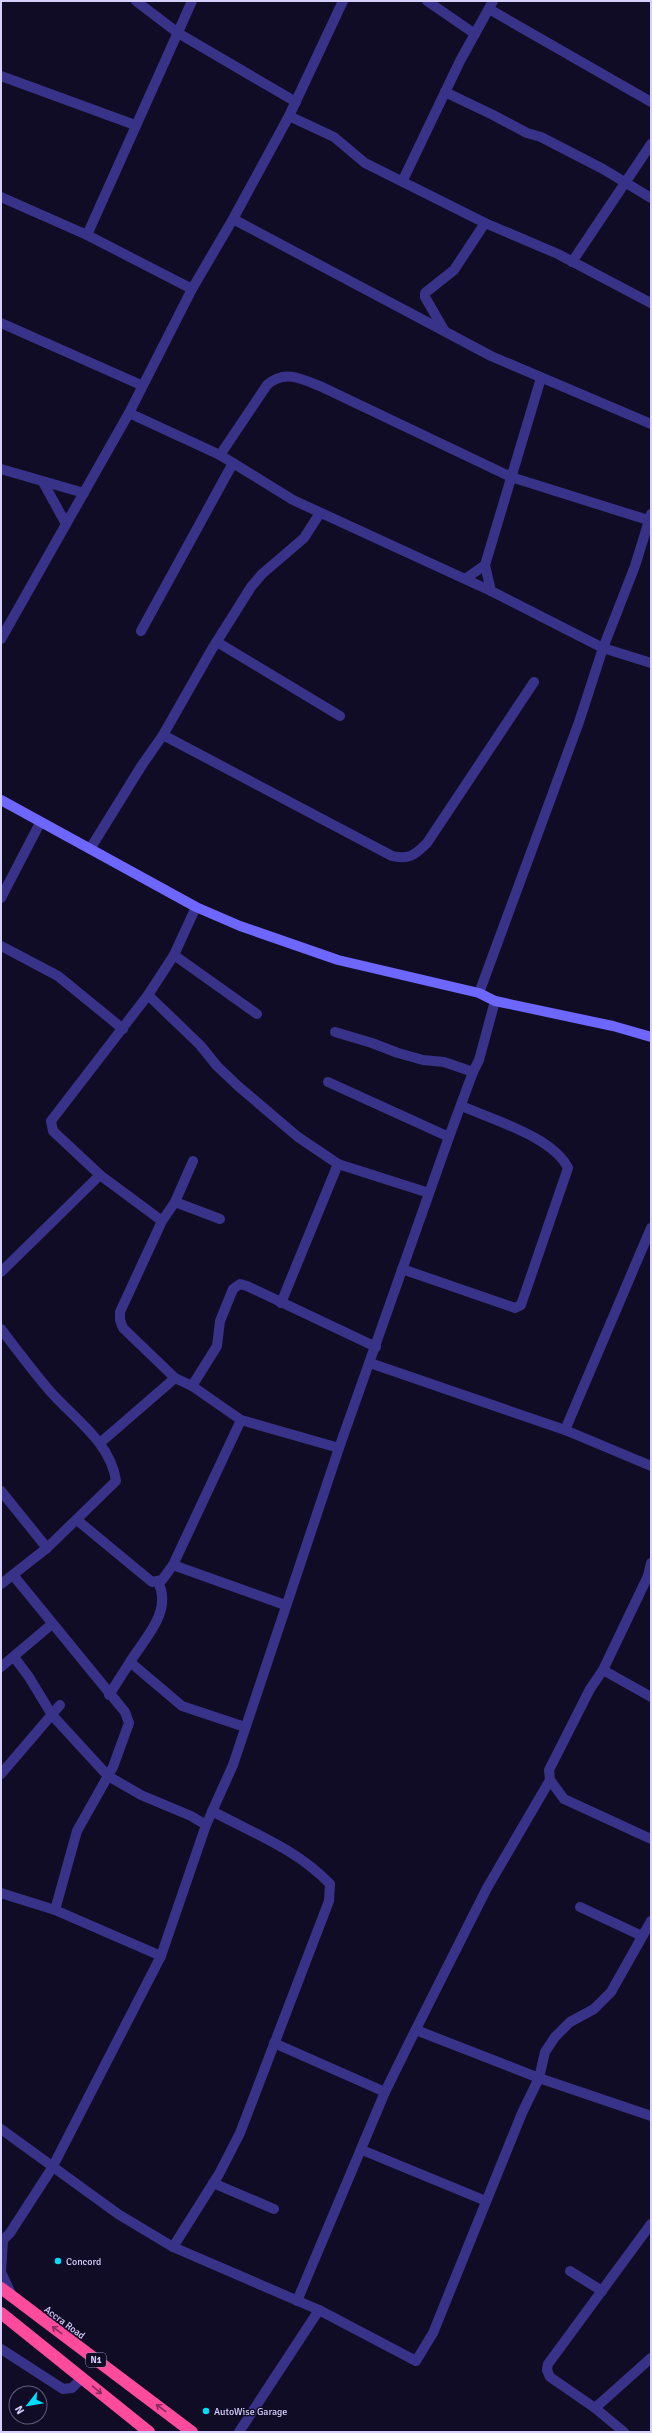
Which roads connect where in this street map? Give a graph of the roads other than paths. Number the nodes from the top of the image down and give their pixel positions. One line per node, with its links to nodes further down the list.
1 (136, 1): 6 (street)
2 (192, 1): 6 (street)
3 (343, 1): 10 (street)
4 (427, 1): 7 (street)
5 (491, 5): 7 (street); 11 (street)
6 (178, 33): 10 (street); 13 (street)
7 (475, 34): 9 (street)
8 (1, 76): 13 (street)
9 (445, 92): 15 (street); 16 (street)
10 (296, 102): 12 (street)
11 (651, 102)
12 (289, 116): 15 (street); 19 (street)
13 (135, 125): 21 (street)
14 (651, 144): 16 (street)
15 (403, 180): 20 (street)
16 (624, 182): 18 (street); 22 (street)
17 (1, 197): 21 (street)
18 (651, 198)
19 (233, 219): 23 (street); 26 (street)
20 (485, 223): 22 (street); 26 (street)
21 (87, 235): 23 (street)
22 (572, 262): 24 (street)
23 (192, 289): 28 (street)
24 (651, 303)
25 (1, 323): 28 (street)
26 (444, 330): 27 (street)
27 (541, 378): 30 (street); 34 (street)
28 (141, 385): 29 (street)
29 (129, 413): 31 (street); 36 (street)
30 (651, 424)
31 (220, 455): 32 (street); 34 (street)
32 (233, 463): 37 (street); 43 (street)
33 (1, 469): 35 (street)
34 (511, 477): 38 (street); 40 (street)
35 (43, 482): 36 (street); 39 (street)
36 (84, 493): 39 (street)
37 (320, 513): 41 (street); 45 (street)
38 (650, 518): 46 (street)
39 (66, 524): 44 (street)
40 (485, 565): 41 (street); 42 (street)
41 (465, 579): 42 (street)
42 (491, 591): 46 (street)
43 (141, 631)
44 (1, 639)
45 (218, 642): 49 (street); 50 (street)
46 (603, 648): 47 (street); 58 (street)
47 (651, 664)
48 (534, 682): 50 (street)
49 (340, 716)
50 (163, 735): 53 (street)
51 (1, 800): 52 (street)
52 (40, 823): 53 (street); 54 (street)
53 (90, 848): 55 (street)
54 (1, 898)
55 (196, 907): 57 (street); 58 (street)
56 (1, 946): 62 (street)
57 (174, 955): 59 (street); 61 (street)
58 (479, 993): 60 (street)
59 (148, 995): 62 (street); 70 (street)
60 (495, 1001): 64 (street); 65 (street)
61 (257, 1014)
62 (123, 1029): 71 (street)
63 (335, 1032): 65 (street)
64 (651, 1037)
65 (473, 1072): 67 (street)
66 (328, 1082): 68 (street)
67 (462, 1106): 68 (street); 77 (street)
68 (449, 1137): 72 (street)
69 (192, 1161): 73 (street)
70 (338, 1164): 72 (street); 79 (street)
71 (100, 1175): 75 (street); 78 (street)
72 (429, 1192): 77 (street)
73 (175, 1202): 74 (street); 75 (street)
74 (220, 1219)
75 (162, 1221): 83 (street)
76 (651, 1228): 86 (street)
77 (402, 1269): 81 (street)
78 (1, 1272)
79 (281, 1303): 81 (street); 84 (street)
80 (1, 1329): 87 (street)
81 (376, 1347): 82 (street)
82 (370, 1363): 86 (street); 88 (street)
83 (175, 1378): 84 (street); 87 (street)
84 (192, 1386): 85 (street)
85 (241, 1420): 88 (street); 94 (street)
86 (565, 1430): 89 (street)
87 (100, 1443): 91 (street)
88 (339, 1448): 99 (street)
89 (651, 1466)
90 (1, 1491): 92 (street)
91 (77, 1520): 92 (street); 97 (street)
92 (47, 1548): 95 (street)
93 (651, 1563): 96 (street)
94 (173, 1565): 97 (street); 99 (street)
95 (13, 1575): 98 (street); 100 (street)
96 (649, 1576): 104 (street)
97 (158, 1582): 102 (street)
98 (1, 1584)
99 (285, 1605): 109 (street)
100 (52, 1624): 101 (street); 105 (street)
101 (14, 1657): 103 (street); 108 (street)
102 (130, 1662): 105 (street); 109 (street)
103 (1, 1667)
104 (603, 1670): 106 (street); 112 (street)
105 (109, 1695): 111 (street)
106 (651, 1697)
107 (60, 1704): 108 (street)
108 (52, 1715): 110 (street); 111 (street)
109 (245, 1727): 113 (street)
110 (1, 1774)
111 (108, 1776): 114 (street); 118 (street)
112 (550, 1780): 115 (street); 122 (street)
113 (212, 1811): 114 (street); 123 (street)
114 (206, 1825): 121 (street)
115 (651, 1839)
116 (1, 1893): 118 (street)
117 (580, 1907): 120 (street)
118 (55, 1910): 121 (street)
119 (651, 1921): 120 (street)
120 (642, 1936): 124 (street)
121 (161, 1956): 129 (street)
122 (416, 2030): 124 (street); 125 (street)
123 (274, 2043): 125 (street); 130 (street)
124 (539, 2078): 126 (street); 131 (street)
125 (385, 2092): 128 (street)
126 (651, 2116)
127 (1, 2129): 129 (street)
128 (362, 2150): 131 (street); 140 (street)
129 (52, 2168): 134 (street); 135 (street)
130 (213, 2183): 132 (street); 135 (street)
131 (486, 2201): 141 (street)
132 (274, 2209)
133 (651, 2224): 138 (street)
134 (2, 2241): 139 (street)
135 (173, 2247): 140 (street)
136 (570, 2270): 138 (street)
137 (1, 2288): 139 (highway, Accra Road / N1)
138 (602, 2291): 146 (street)
139 (12, 2296): 148 (highway, Accra Road / N1, one-way to 139)
140 (297, 2301): 141 (street)
141 (319, 2310): 149 (street)
142 (1, 2313): 145 (highway, N1)
143 (1, 2349): 145 (street)
144 (651, 2358): 146 (street)
145 (82, 2378): 147 (highway, N1, one-way to 147)
146 (596, 2408): 150 (street)
147 (150, 2432)
148 (192, 2432)
149 (238, 2432)
150 (624, 2432)

